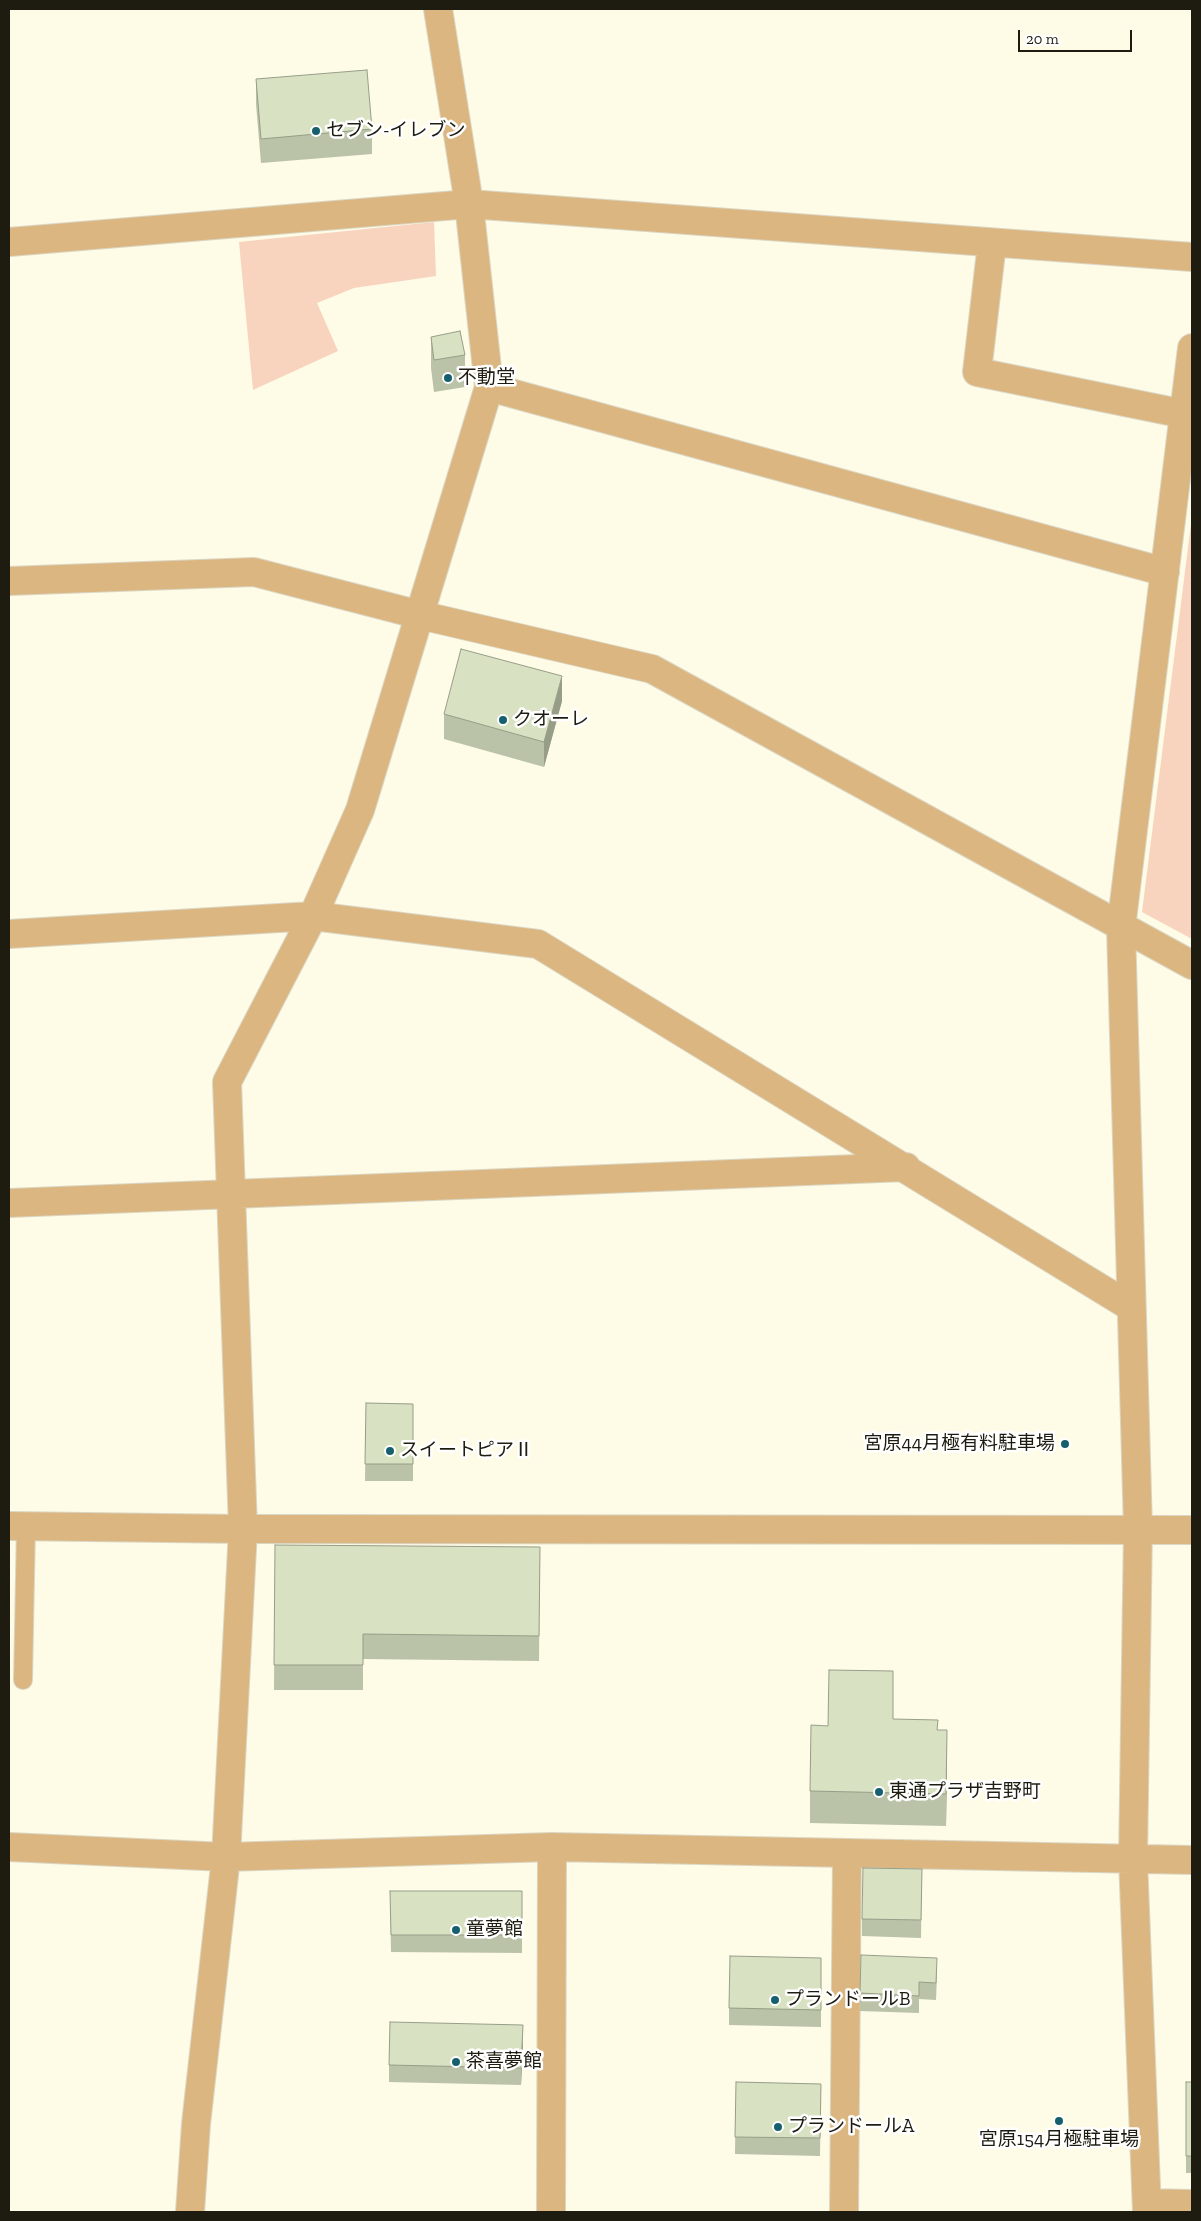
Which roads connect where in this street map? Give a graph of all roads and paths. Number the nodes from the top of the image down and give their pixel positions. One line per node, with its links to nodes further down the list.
1 (438, 9): 2 (street)
2 (469, 204): 3 (street); 4 (street); 7 (street)
3 (9, 242)
4 (992, 243): 5 (street); 8 (street)
5 (1192, 257)
6 (1192, 348): 8 (street)
7 (489, 387): 9 (street); 11 (street)
8 (1184, 414): 9 (street)
9 (1165, 572): 13 (street)
10 (9, 581): 11 (street)
11 (420, 615): 12 (street); 13 (street)
12 (314, 916): 14 (street); 16 (street); 17 (street)
13 (1122, 928): 15 (street); 19 (street)
14 (9, 934)
15 (1192, 965)
16 (906, 1168): 17 (street); 19 (street)
17 (230, 1196): 18 (street); 21 (street)
18 (9, 1204)
19 (1132, 1307): 22 (street)
20 (17, 1526): 21 (street); 24 (lane)
21 (243, 1529): 22 (street); 28 (street)
22 (1138, 1529): 23 (street); 29 (street)
23 (1192, 1530)
24 (23, 1680)
25 (9, 1847): 28 (street)
26 (552, 1847): 27 (street); 28 (street); 34 (street)
27 (847, 1853): 29 (street); 35 (street)
28 (226, 1857): 33 (street)
29 (1133, 1859): 30 (street); 32 (street)
30 (1192, 1860)
31 (1192, 2204): 32 (street)
32 (1147, 2208)
33 (190, 2212)
34 (551, 2212)
35 (844, 2212)

